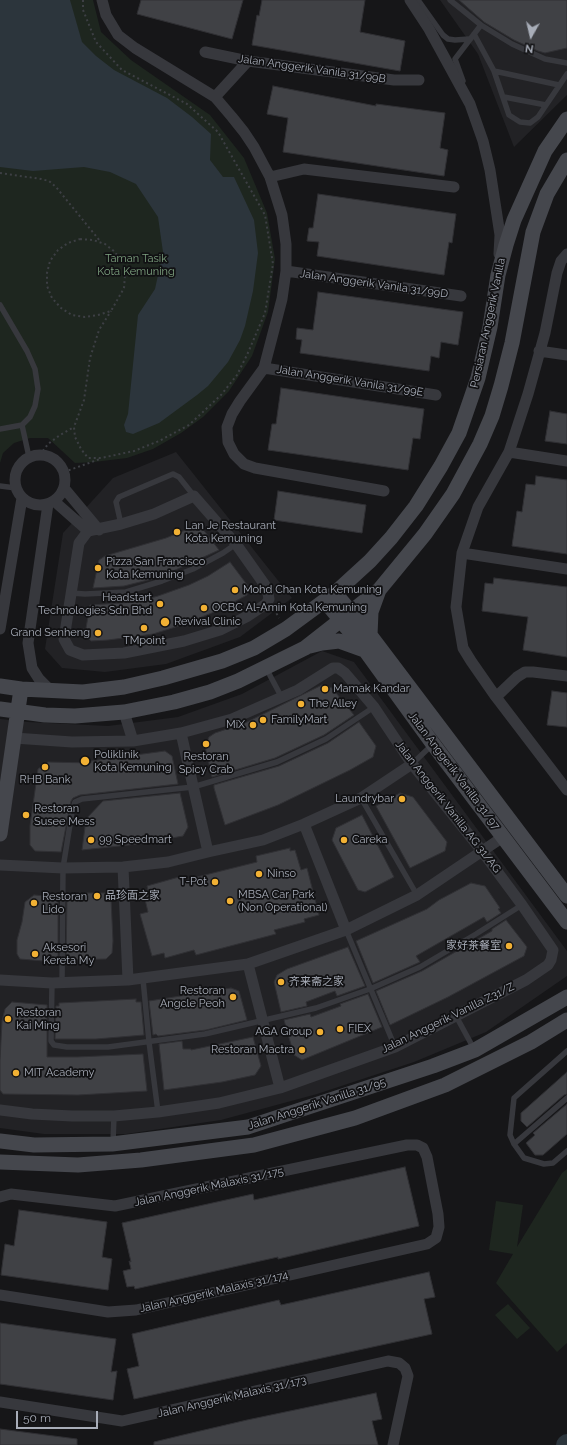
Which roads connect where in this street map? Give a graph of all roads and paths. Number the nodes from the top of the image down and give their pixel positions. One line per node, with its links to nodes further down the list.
1 (83, 0): 41 (path)
2 (102, 0): 16 (street)
3 (410, 0): 18 (street)
4 (418, 0): 8 (lane)
5 (450, 0): 6 (lane)
6 (481, 24): 7 (lane); 11 (lane)
7 (474, 34): 8 (lane); 12 (lane)
8 (469, 39): 18 (lane)
9 (205, 52): 10 (street, Jalan Anggerik Vanila 31/99B)
10 (248, 61): 14 (street, Jalan Anggerik Vanila 31/99B); 16 (street)
11 (567, 62)
12 (494, 71): 15 (lane); 17 (lane)
13 (567, 74): 15 (lane)
14 (419, 80)
15 (559, 85): 19 (lane)
16 (215, 97): 23 (street)
17 (504, 97): 19 (lane); 19 (lane)
18 (470, 104): 28 (street)
19 (546, 105)
20 (567, 119): 28 (street, Persiaran Anggerik Vanilla)
21 (567, 160): 56 (street)
22 (0, 173): 25 (path)
23 (270, 177): 24 (street); 27 (street)
24 (454, 187)
25 (100, 242): 31 (path); 31 (path)
26 (567, 254): 32 (street)
27 (286, 271): 29 (street, Jalan Anggerik Vanila 31/99D); 34 (street)
28 (498, 275): 58 (street, Persiaran Anggerik Vanilla)
29 (461, 296)
30 (0, 305): 36 (lane)
31 (111, 311): 37 (path)
32 (539, 351): 33 (street); 39 (street)
33 (567, 355)
34 (264, 368): 35 (street, Jalan Anggerik Vanila 31/99E); 47 (street)
35 (436, 395)
36 (22, 425): 38 (lane); 40 (lane)
37 (74, 427): 40 (path); 41 (path)
38 (0, 429)
39 (509, 452): 42 (street); 54 (street)
40 (35, 456): 43 (street); 45 (street)
41 (101, 458): 43 (path)
42 (567, 461)
43 (64, 472): 46 (street)
44 (0, 486): 45 (lane)
45 (16, 488): 49 (street)
46 (64, 488): 50 (street); 52 (street)
47 (384, 491)
48 (194, 496): 51 (street); 51 (lane); 53 (street)
49 (22, 498): 50 (street); 61 (street)
50 (51, 502): 52 (street); 70 (street)
51 (121, 524): 52 (street)
52 (94, 530): 57 (street)
53 (236, 544): 57 (lane); 59 (street)
54 (462, 553): 55 (street); 71 (street)
55 (567, 569)
56 (379, 590): 60 (street); 63 (street)
57 (71, 593): 59 (street)
58 (330, 597): 60 (street); 62 (street, Persiaran Anggerik Vanilla)
59 (269, 600): 62 (path)
60 (346, 615): 63 (street, Jalan Anggerik Vanilla 31/97); 64 (street); 65 (street, Jalan Anggerik Vanilla 31/97)
61 (0, 629)
62 (286, 629): 70 (street, Persiaran Anggerik Vanilla)
63 (370, 635): 94 (street, Jalan Anggerik Vanilla 31/97)
64 (306, 648): 65 (street); 66 (street)
65 (365, 650): 80 (street, Jalan Anggerik Vanilla 31/97)
66 (266, 668): 72 (lane); 76 (street)
67 (567, 676): 71 (street)
68 (0, 686): 69 (street, Persiaran Anggerik Vanilla)
69 (21, 689): 70 (street, Persiaran Anggerik Vanilla); 75 (street)
70 (51, 691)
71 (496, 697): 83 (street)
72 (282, 698): 73 (street, Jalan Anggerik Vanilla AG 31/AG); 77 (street)
73 (374, 707): 81 (street, Jalan Anggerik Vanilla AG 31/AG); 82 (lane)
74 (0, 709): 75 (street)
75 (17, 711): 76 (street); 78 (street)
76 (124, 712): 79 (street)
77 (181, 733): 79 (street); 82 (street)
78 (14, 738): 79 (street); 86 (street)
79 (133, 741)
80 (434, 744): 81 (lane); 87 (street, Jalan Anggerik Vanilla 31/97)
81 (412, 764): 84 (street); 88 (street, Jalan Anggerik Vanilla AG 31/AG)
82 (193, 787): 89 (street); 92 (lane)
83 (567, 790)
84 (361, 798): 85 (street); 93 (lane)
85 (304, 824): 89 (street); 97 (street)
86 (0, 834)
87 (503, 837): 88 (street); 96 (street, Jalan Anggerik Vanilla 31/97)
88 (482, 851): 93 (street); 95 (street, Jalan Anggerik Vanilla AG 31/AG)
89 (208, 852): 91 (street)
90 (0, 865): 92 (street)
91 (123, 867): 92 (street); 102 (street)
92 (63, 868): 103 (lane)
93 (417, 895): 97 (street)
94 (567, 896)
95 (522, 904): 98 (street, Jalan Anggerik Vanilla AG 31/AG); 104 (lane)
96 (567, 922)
97 (346, 930): 99 (street); 104 (lane)
98 (553, 950): 106 (street, Jalan Anggerik Vanilla Z31/Z)
99 (248, 964): 100 (street); 108 (street)
100 (144, 979): 102 (street); 109 (lane)
101 (0, 980): 103 (street)
102 (128, 980): 103 (street)
103 (57, 983): 109 (lane)
104 (370, 990): 108 (lane); 110 (lane)
105 (567, 997): 111 (street, Jalan Anggerik Vanilla 31/95)
106 (456, 1016): 110 (street, Jalan Anggerik Vanilla Z31/Z); 111 (lane)
107 (567, 1020): 122 (street, Jalan Anggerik Vanilla 31/95)
108 (262, 1022): 109 (lane); 113 (street)
109 (149, 1042): 116 (lane)
110 (395, 1047): 113 (street, Jalan Anggerik Vanilla Z31/Z)
111 (475, 1050): 119 (street, Jalan Anggerik Vanilla 31/95)
112 (567, 1051): 120 (lane)
113 (280, 1088): 116 (street, Jalan Anggerik Vanilla Z31/Z)
114 (567, 1098): 120 (lane)
115 (0, 1110): 117 (street, Jalan Anggerik Vanilla Z31/Z)
116 (158, 1112): 117 (street, Jalan Anggerik Vanilla Z31/Z)
117 (114, 1116): 119 (lane)
118 (0, 1141): 119 (street, Jalan Anggerik Vanilla 31/95)
119 (112, 1144)
120 (514, 1144): 121 (lane)
121 (567, 1151)
122 (0, 1162)
123 (0, 1197): 124 (street, Jalan Anggerik Malaxis 31/175)
124 (427, 1244): 125 (street, Jalan Anggerik Malaxis 31/174)
125 (0, 1295)
126 (0, 1402): 127 (street, Jalan Anggerik Malaxis 31/173)
127 (393, 1445)

